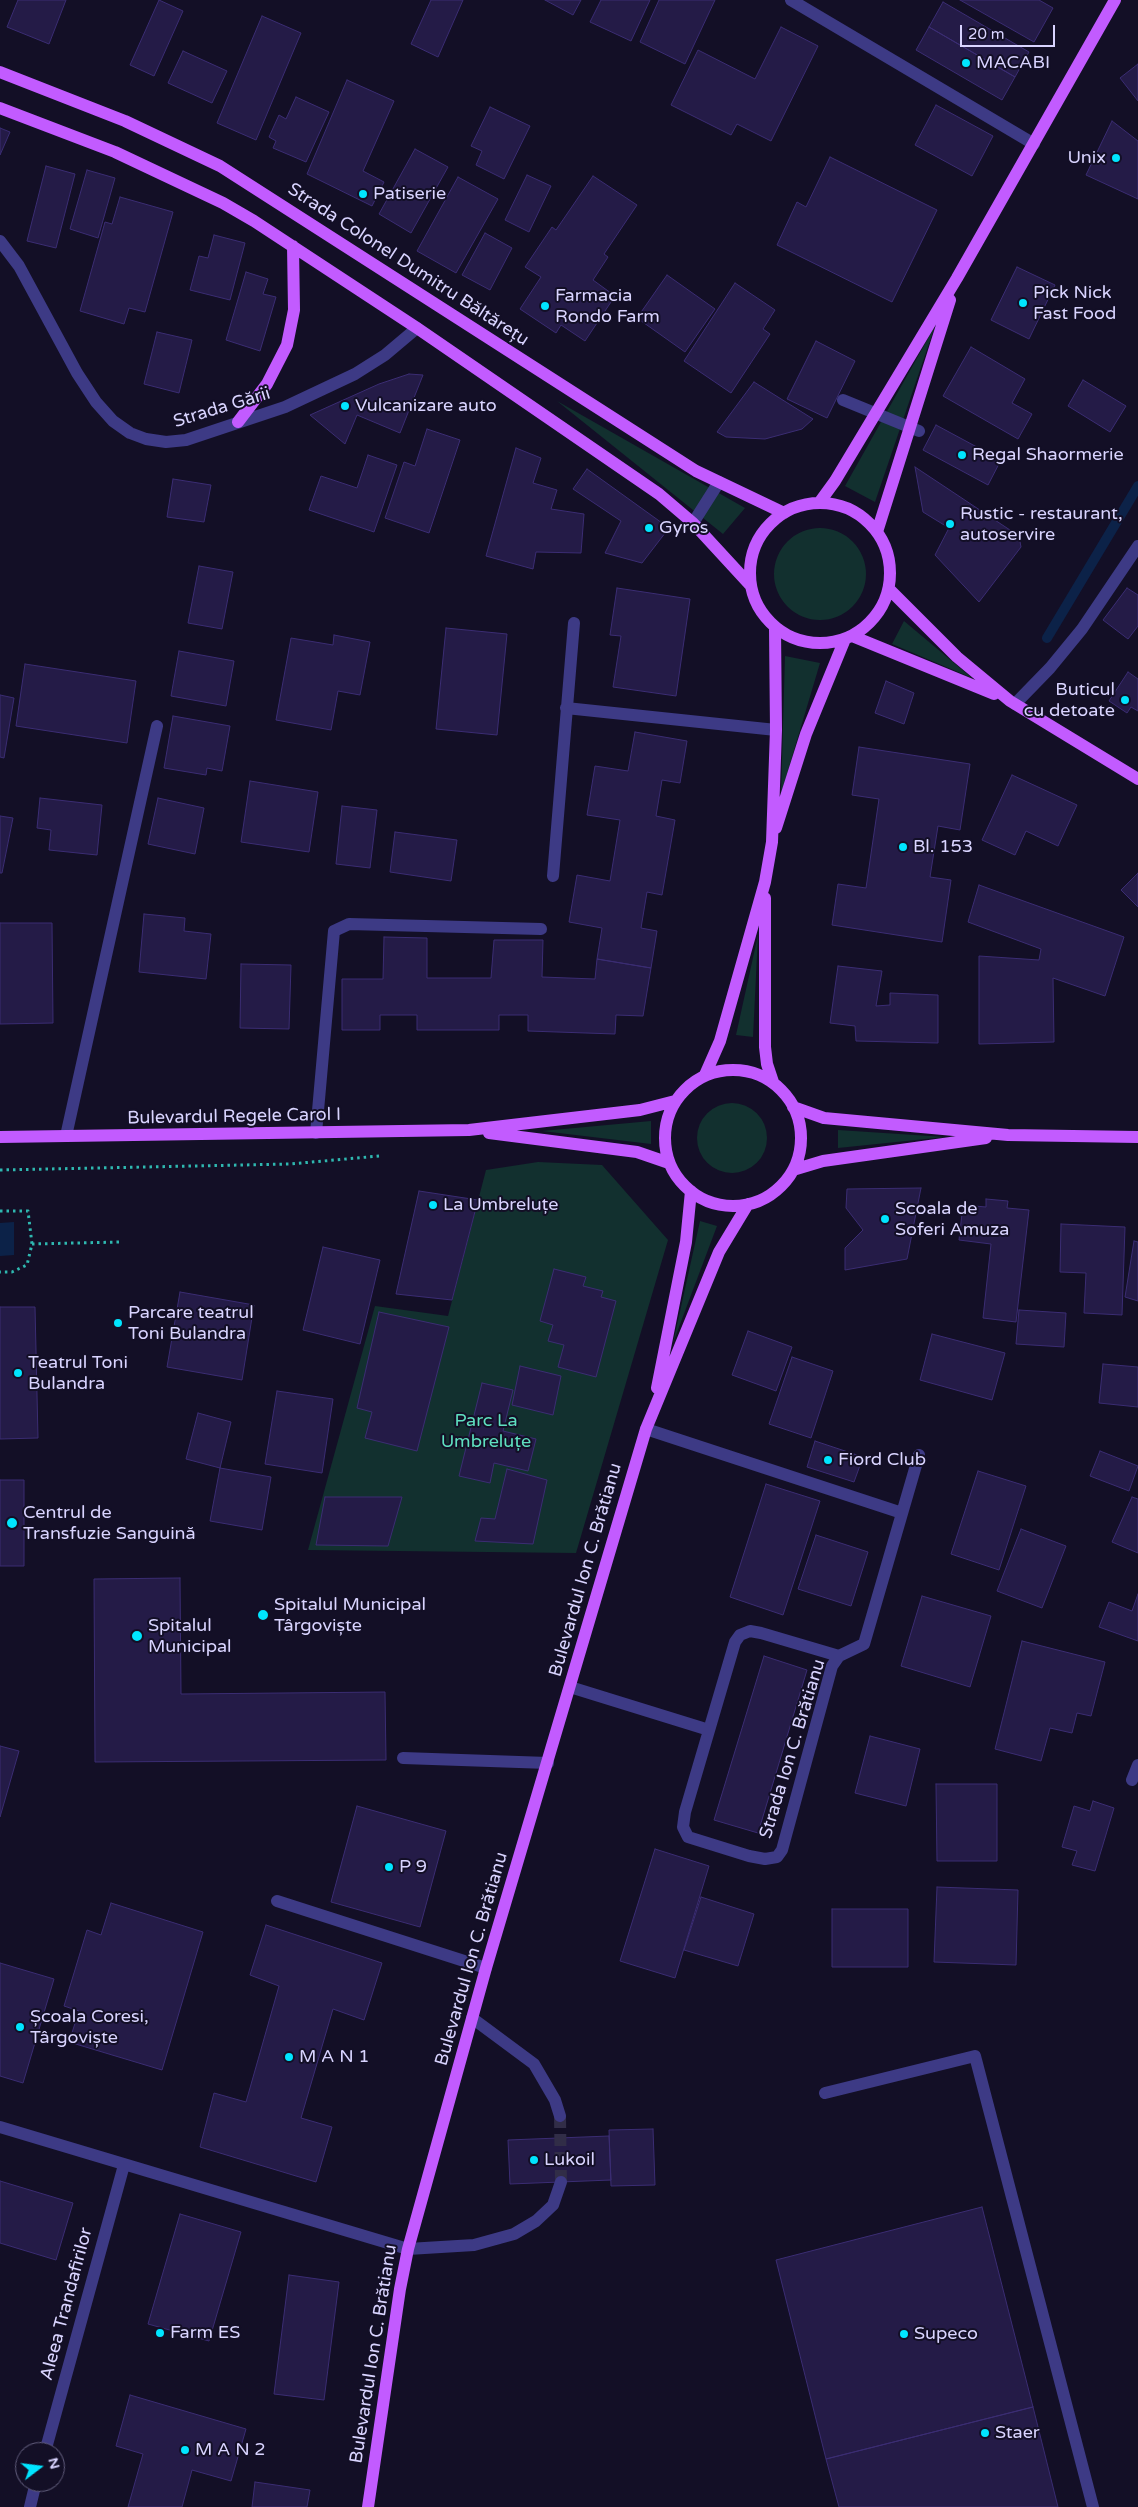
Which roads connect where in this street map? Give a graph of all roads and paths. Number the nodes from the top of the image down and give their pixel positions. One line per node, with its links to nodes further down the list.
1 (791, 0): 5 (street)
2 (1116, 0): 5 (main road)
3 (0, 72): 14 (main road, Strada Colonel Dumitru Băltărețu)
4 (0, 108): 7 (main road)
5 (1034, 144): 8 (main road)
6 (0, 241): 12 (street, Strada Gării)
7 (293, 246): 9 (main road); 12 (main road)
8 (957, 278): 11 (main road); 13 (main road)
9 (417, 328): 12 (street, Strada Gării); 17 (main road)
10 (842, 400): 11 (street)
11 (876, 414): 13 (street); 15 (main road)
12 (238, 422)
13 (914, 429): 18 (main road)
14 (718, 482): 16 (main road, Strada Colonel Dumitru Băltărețu); 17 (street)
15 (820, 503): 16 (main road); 18 (main road)
16 (784, 513): 20 (main road)
17 (693, 523): 20 (main road)
18 (877, 532): 21 (main road)
19 (1138, 546): 25 (street)
20 (751, 586): 23 (main road)
21 (889, 589): 24 (main road); 25 (main road)
22 (574, 623): 26 (street)
23 (775, 628): 24 (main road); 28 (main road)
24 (849, 638): 25 (main road); 30 (main road)
25 (1013, 702): 29 (main road)
26 (566, 708): 28 (street); 31 (street)
27 (157, 726): 41 (street)
28 (776, 730): 30 (main road)
29 (1138, 779)
30 (772, 842): 32 (main road)
31 (553, 876)
32 (765, 882): 34 (main road); 35 (main road)
33 (541, 929): 39 (street)
34 (704, 1075): 35 (main road); 36 (main road)
35 (773, 1082): 37 (main road)
36 (675, 1101): 38 (main road, Bulevardul Regele Carol I); 45 (main road)
37 (793, 1107): 40 (main road); 47 (main road)
38 (469, 1130): 39 (main road, Bulevardul Regele Carol I); 45 (main road, Bulevardul Regele Carol I)
39 (316, 1133): 41 (main road, Bulevardul Regele Carol I)
40 (1008, 1135): 43 (main road); 47 (main road)
41 (66, 1136): 42 (main road, Bulevardul Regele Carol I)
42 (0, 1137)
43 (1138, 1137)
44 (386, 1156): 46 (path)
45 (670, 1163): 48 (main road)
46 (0, 1170)
47 (792, 1170): 49 (main road)
48 (691, 1191): 49 (main road); 54 (main road, Bulevardul Ion C. Brătianu)
49 (748, 1204): 54 (main road, Bulevardul Ion C. Brătianu)
50 (0, 1212): 52 (path)
51 (120, 1242): 52 (path)
52 (32, 1244): 53 (path)
53 (0, 1272)
54 (651, 1415): 55 (main road, Bulevardul Ion C. Brătianu)
55 (646, 1429): 57 (street); 59 (main road, Bulevardul Ion C. Brătianu)
56 (919, 1455): 57 (street, Strada Ion C. Brătianu)
57 (902, 1513): 58 (street, Strada Ion C. Brătianu)
58 (840, 1656): 60 (street, Strada Ion C. Brătianu); 60 (street, Strada Ion C. Brătianu)
59 (570, 1687): 60 (street); 62 (main road, Bulevardul Ion C. Brătianu)
60 (709, 1730)
61 (402, 1758): 62 (street)
62 (548, 1763): 66 (main road, Bulevardul Ion C. Brătianu)
63 (1138, 1765): 64 (street)
64 (1132, 1780)
65 (277, 1901): 66 (street)
66 (486, 1968): 67 (main road, Bulevardul Ion C. Brătianu)
67 (472, 2018): 69 (street); 73 (main road, Bulevardul Ion C. Brătianu)
68 (825, 2093): 78 (street)
69 (560, 2116)
70 (0, 2127): 71 (street)
71 (124, 2165): 73 (street); 74 (street, Aleea Trandafirilor)
72 (561, 2182): 73 (street)
73 (408, 2249): 77 (main road, Bulevardul Ion C. Brătianu)
74 (48, 2442)
75 (34, 2492): 76 (street)
76 (30, 2507)
77 (368, 2507)
78 (1093, 2507)

